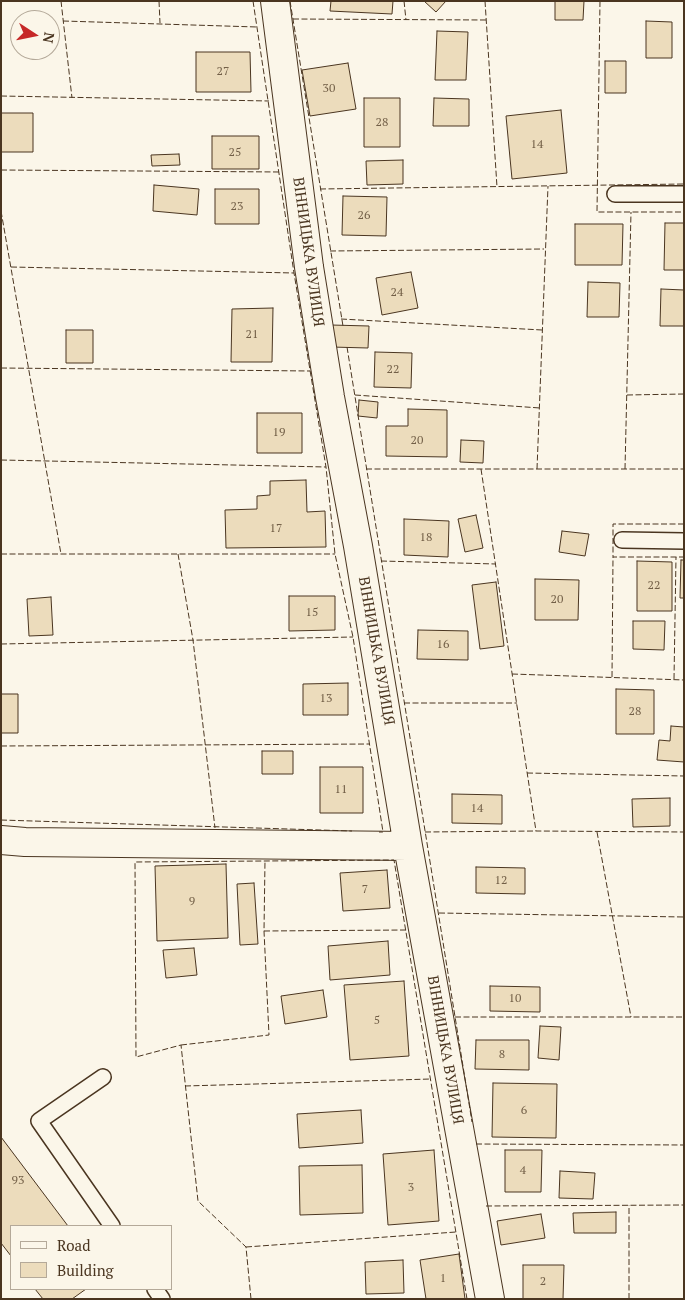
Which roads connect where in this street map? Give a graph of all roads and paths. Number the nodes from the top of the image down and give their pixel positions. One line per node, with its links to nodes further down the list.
1 (275, 1): 7 (street, ВІННИЦЬКА ВУЛИЦЯ)
2 (614, 194): 3 (lane)
3 (684, 194)
4 (622, 540): 5 (lane)
5 (684, 540)
6 (1, 840): 7 (street)
7 (408, 846): 10 (street, ВІННИЦЬКА ВУЛИЦЯ)
8 (103, 1077): 9 (lane)
9 (111, 1225)
10 (490, 1299)

